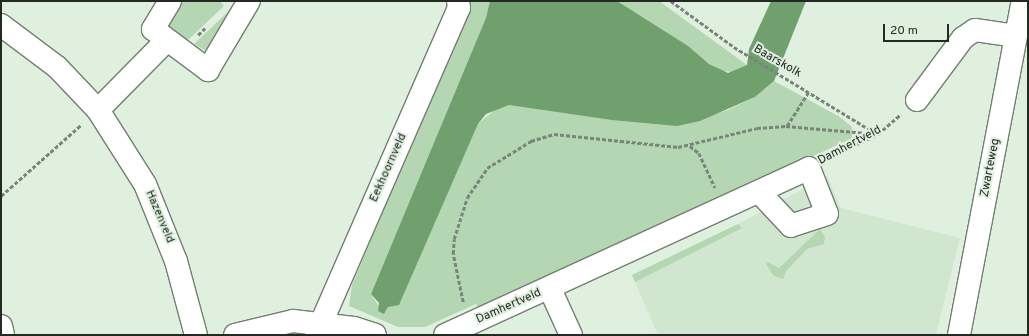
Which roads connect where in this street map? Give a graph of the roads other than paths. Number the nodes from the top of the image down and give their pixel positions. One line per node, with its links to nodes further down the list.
1 (170, 1): 7 (street)
2 (248, 1): 7 (street)
3 (458, 1): 13 (street, Eekhoornveld)
4 (1023, 1): 6 (street, Zwarteweg)
5 (1, 25): 9 (street, Hazenveld)
6 (1016, 36): 8 (street); 20 (street, Zwarteweg)
7 (167, 40): 9 (street)
8 (917, 100)
9 (98, 110): 15 (street, Hazenveld)
10 (760, 193): 10 (street, Damhertveld); 11 (street, Damhertveld)
11 (550, 289): 18 (street, Damhertveld); 19 (street, Damhertveld)
12 (1, 326): 14 (street)
13 (319, 329): 16 (street); 17 (street)
14 (3, 335)
15 (196, 335)
16 (236, 335)
17 (374, 335)
18 (447, 335)
19 (572, 335)
20 (959, 335)

